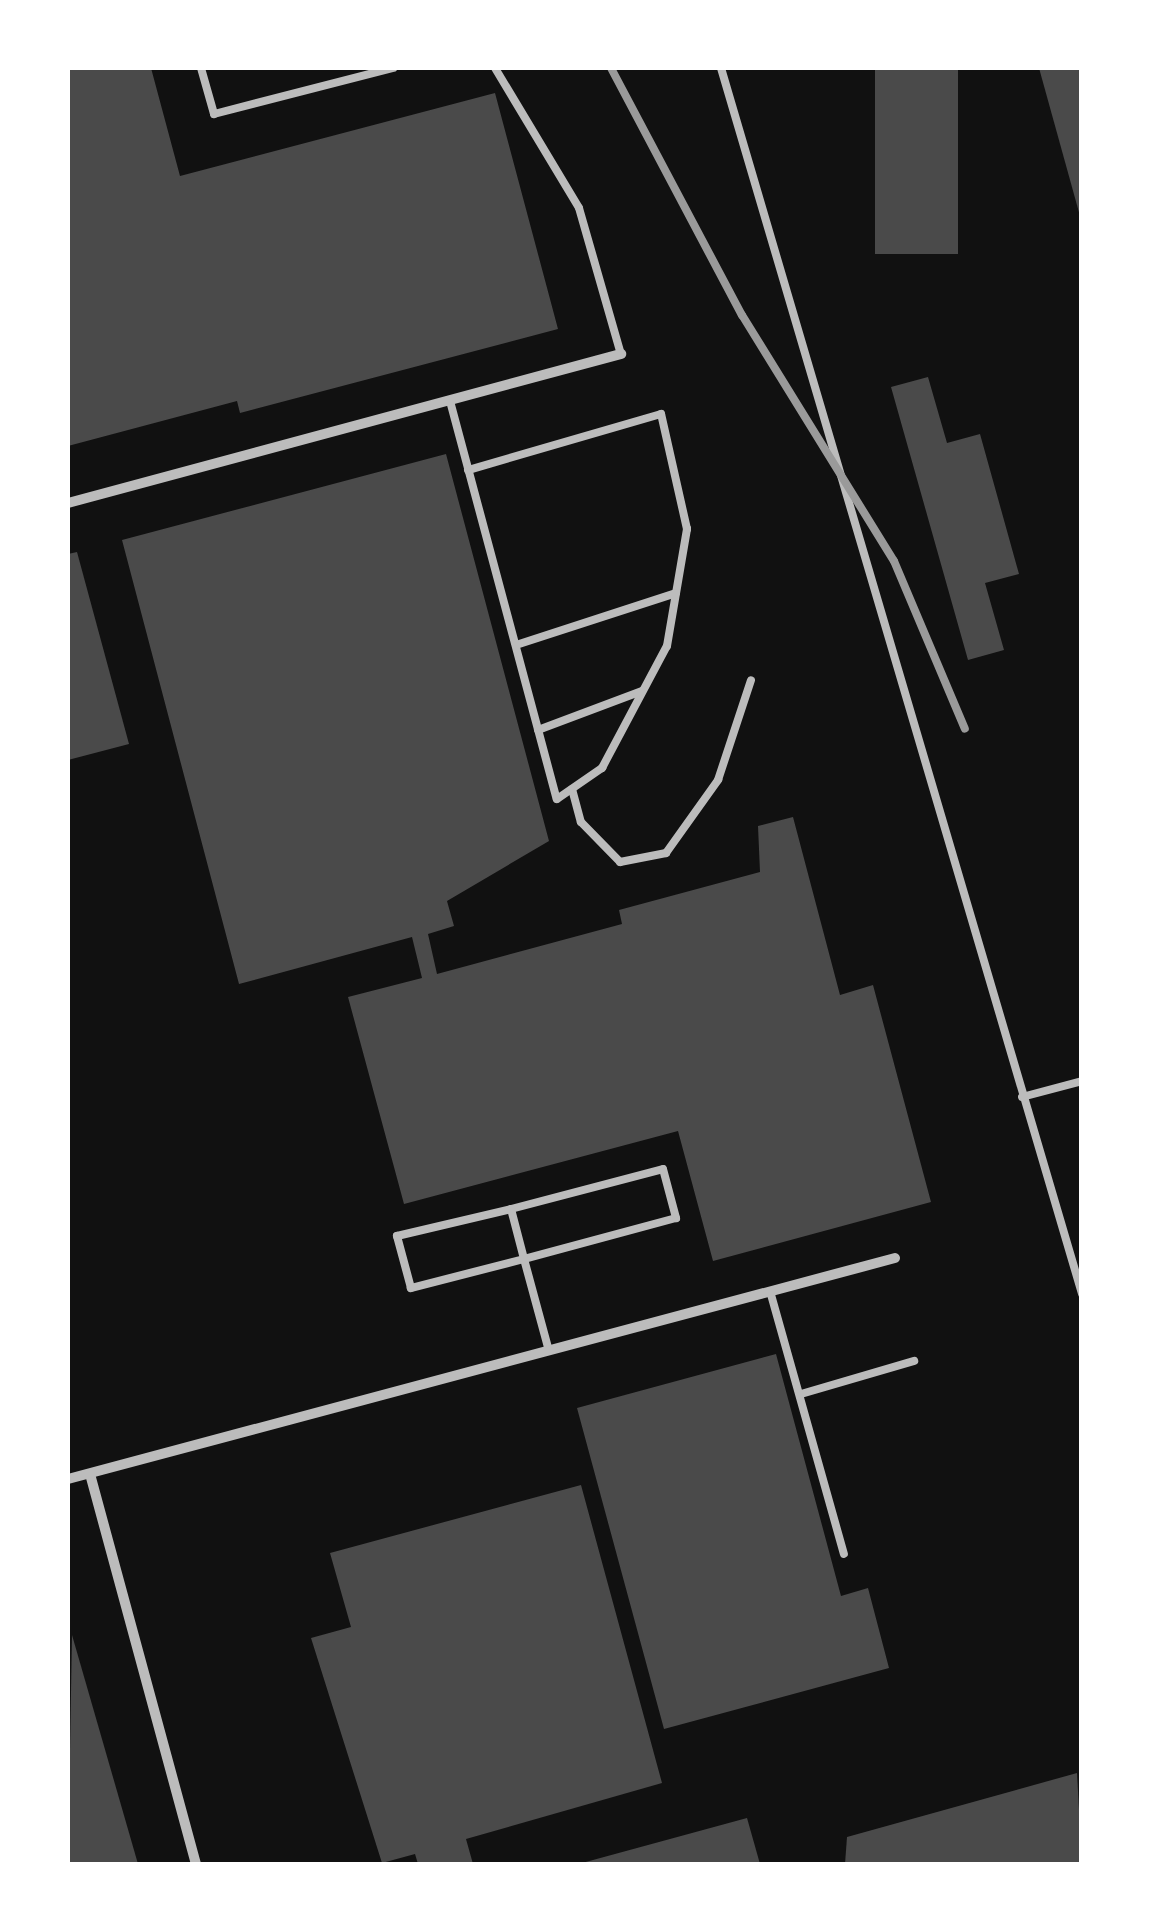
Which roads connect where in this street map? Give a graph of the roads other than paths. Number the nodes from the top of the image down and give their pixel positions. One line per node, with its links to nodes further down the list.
1 (201, 68): 2 (lane)
2 (393, 68)
3 (495, 68): 5 (lane)
4 (720, 68): 16 (lane)
5 (620, 354): 6 (street)
6 (450, 401): 7 (lane); 8 (street)
7 (468, 470): 9 (lane); 10 (lane)
8 (68, 502)
9 (676, 592): 10 (lane); 12 (lane)
10 (516, 645): 13 (lane)
11 (751, 680): 14 (lane)
12 (643, 691): 13 (lane); 14 (lane)
13 (538, 730): 14 (lane)
14 (572, 789)
15 (1082, 1080): 16 (lane)
16 (1022, 1097): 21 (lane)
17 (511, 1209): 18 (lane); 18 (lane); 18 (lane)
18 (524, 1258): 22 (lane)
19 (895, 1258): 20 (street)
20 (770, 1291): 22 (street); 24 (lane)
21 (1082, 1294)
22 (549, 1350): 25 (street)
23 (914, 1361): 24 (lane)
24 (801, 1394): 27 (lane)
25 (90, 1474): 26 (street); 28 (street)
26 (68, 1480)
27 (844, 1554)
28 (196, 1864)

